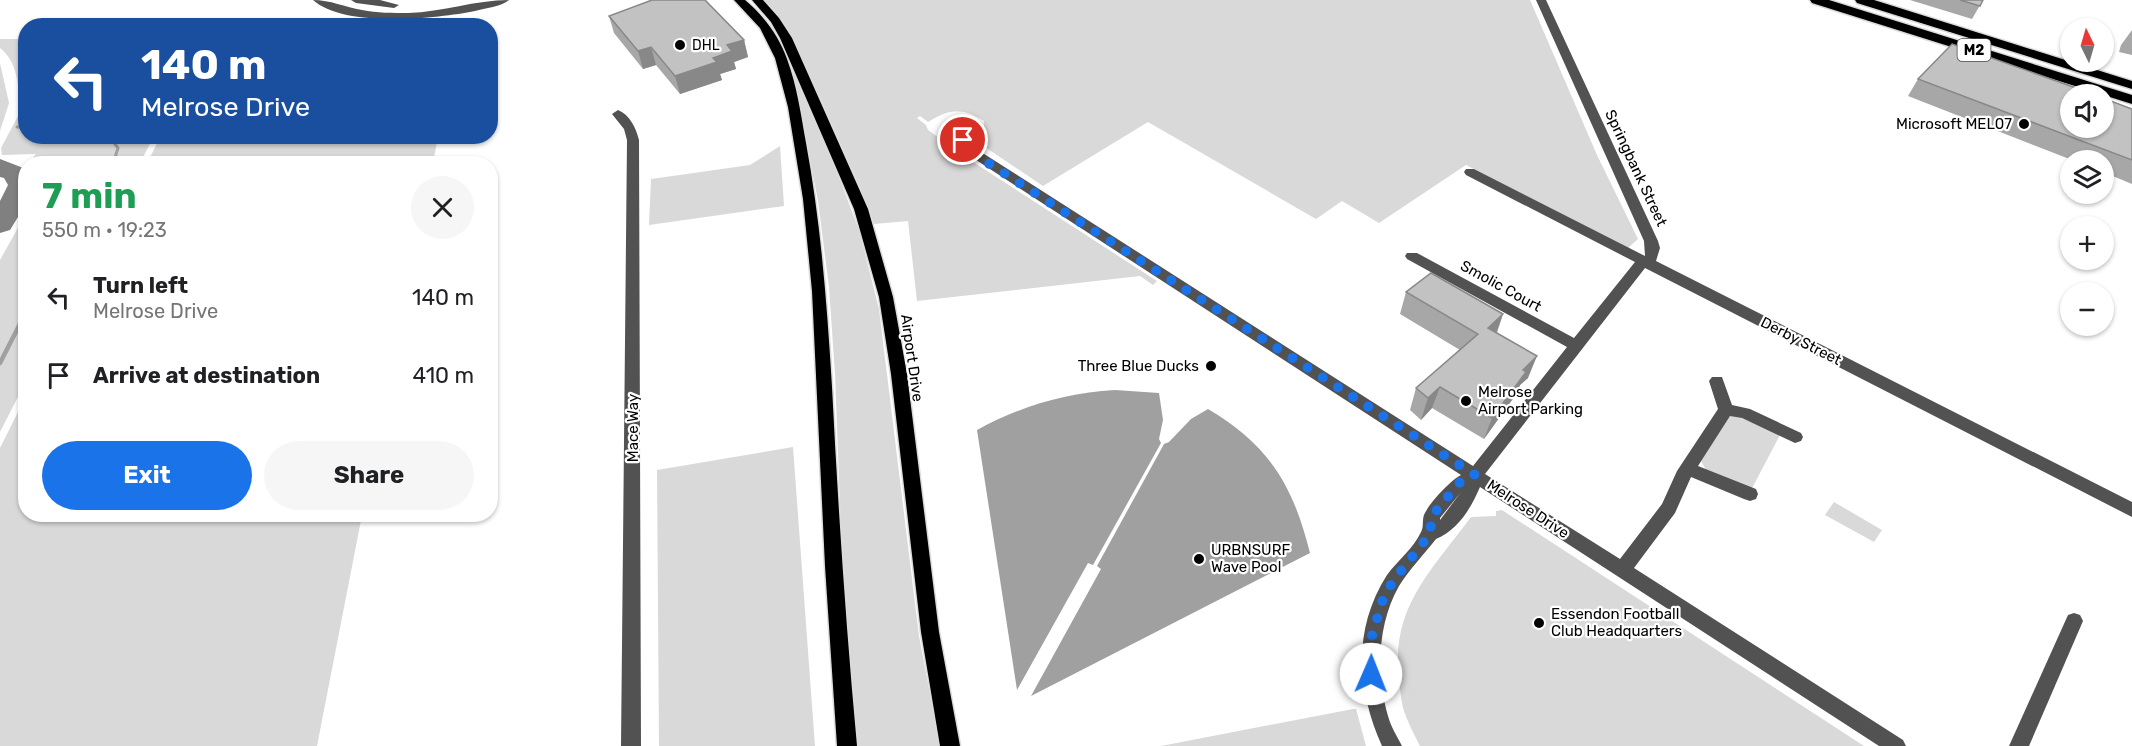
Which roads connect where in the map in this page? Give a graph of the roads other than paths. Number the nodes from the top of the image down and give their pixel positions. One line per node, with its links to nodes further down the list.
1 (318, 0): 4 (street)
2 (356, 0): 3 (street)
3 (474, 0)
4 (504, 0)
5 (739, 0): 28 (main road)
6 (757, 0): 29 (main road, Airport Drive)
7 (1541, 0): 16 (street, Springbank Street)
8 (1816, 0): 11 (highway, M2)
9 (1860, 0): 10 (highway, M2)
10 (2132, 85)
11 (2132, 100)
12 (618, 114): 27 (street, Mace Way)
13 (958, 128): 22 (street, Melrose Drive)
14 (1470, 172): 16 (street, Derby Street)
15 (1412, 256): 17 (street, Smolic Court)
16 (1645, 262): 17 (street); 24 (street, Derby Street)
17 (1575, 345): 22 (street)
18 (1717, 381): 19 (street)
19 (1726, 409): 20 (street); 21 (street)
20 (1795, 437)
21 (1689, 469): 23 (street); 25 (street)
22 (1475, 475): 25 (street, Melrose Drive); 30 (street)
23 (1750, 494)
24 (2132, 510)
25 (1622, 570): 31 (street, Melrose Drive)
26 (2074, 621): 32 (street)
27 (631, 746)
28 (847, 746)
29 (950, 746)
30 (1392, 746)
31 (1896, 746)
32 (2019, 746)

